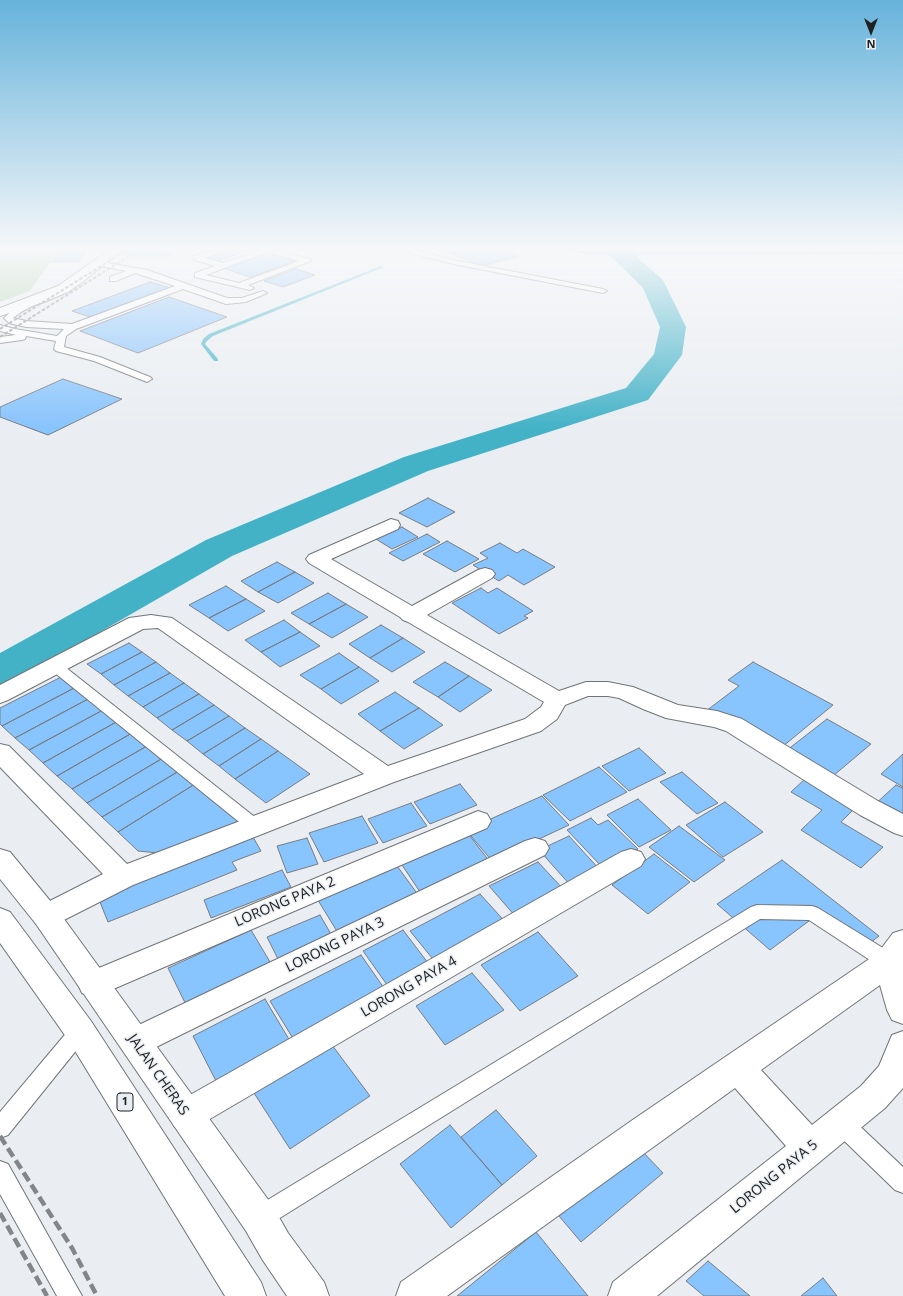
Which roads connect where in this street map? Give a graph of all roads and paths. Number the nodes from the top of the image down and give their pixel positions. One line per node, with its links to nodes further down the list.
1 (11, 308): 4 (street)
2 (21, 308): 5 (lane)
3 (122, 308): 5 (lane)
4 (0, 312)
5 (73, 327): 8 (lane)
6 (0, 328): 7 (lane)
7 (36, 335): 8 (lane); 9 (lane)
8 (61, 339): 10 (lane)
9 (0, 340)
10 (147, 379)
11 (391, 525): 13 (street)
12 (486, 574): 13 (street)
13 (410, 616): 16 (street)
14 (55, 666): 15 (street); 18 (street); 20 (lane)
15 (0, 695)
16 (557, 700): 18 (street); 21 (street)
17 (0, 752): 25 (street)
18 (385, 776): 20 (street)
19 (478, 821): 29 (street, LORONG PAYA 2)
20 (255, 826): 25 (street)
21 (903, 826)
22 (535, 848): 32 (street, LORONG PAYA 3)
23 (0, 859): 26 (street, JALAN CHERAS)
24 (632, 859): 35 (street, LORONG PAYA 4)
25 (123, 877): 26 (street)
26 (46, 916): 29 (street, JALAN CHERAS)
27 (0, 920): 31 (street, 1)
28 (896, 952): 30 (street); 34 (street); 41 (lane)
29 (93, 984): 32 (street, JALAN CHERAS)
30 (903, 1010)
31 (80, 1031): 37 (lane); 42 (street, 1)
32 (135, 1042): 35 (street, JALAN CHERAS)
33 (903, 1045): 36 (street, LORONG PAYA 5)
34 (737, 1067): 38 (street); 45 (street)
35 (186, 1115): 41 (street, JALAN CHERAS)
36 (840, 1123): 38 (street, LORONG PAYA 5); 40 (lane)
37 (0, 1128)
38 (810, 1148): 46 (street, LORONG PAYA 5)
39 (0, 1172): 43 (lane)
40 (903, 1182)
41 (259, 1218): 44 (street, JALAN CHERAS)
42 (245, 1294)
43 (70, 1296)
44 (310, 1296)
45 (415, 1296)
46 (627, 1296)

